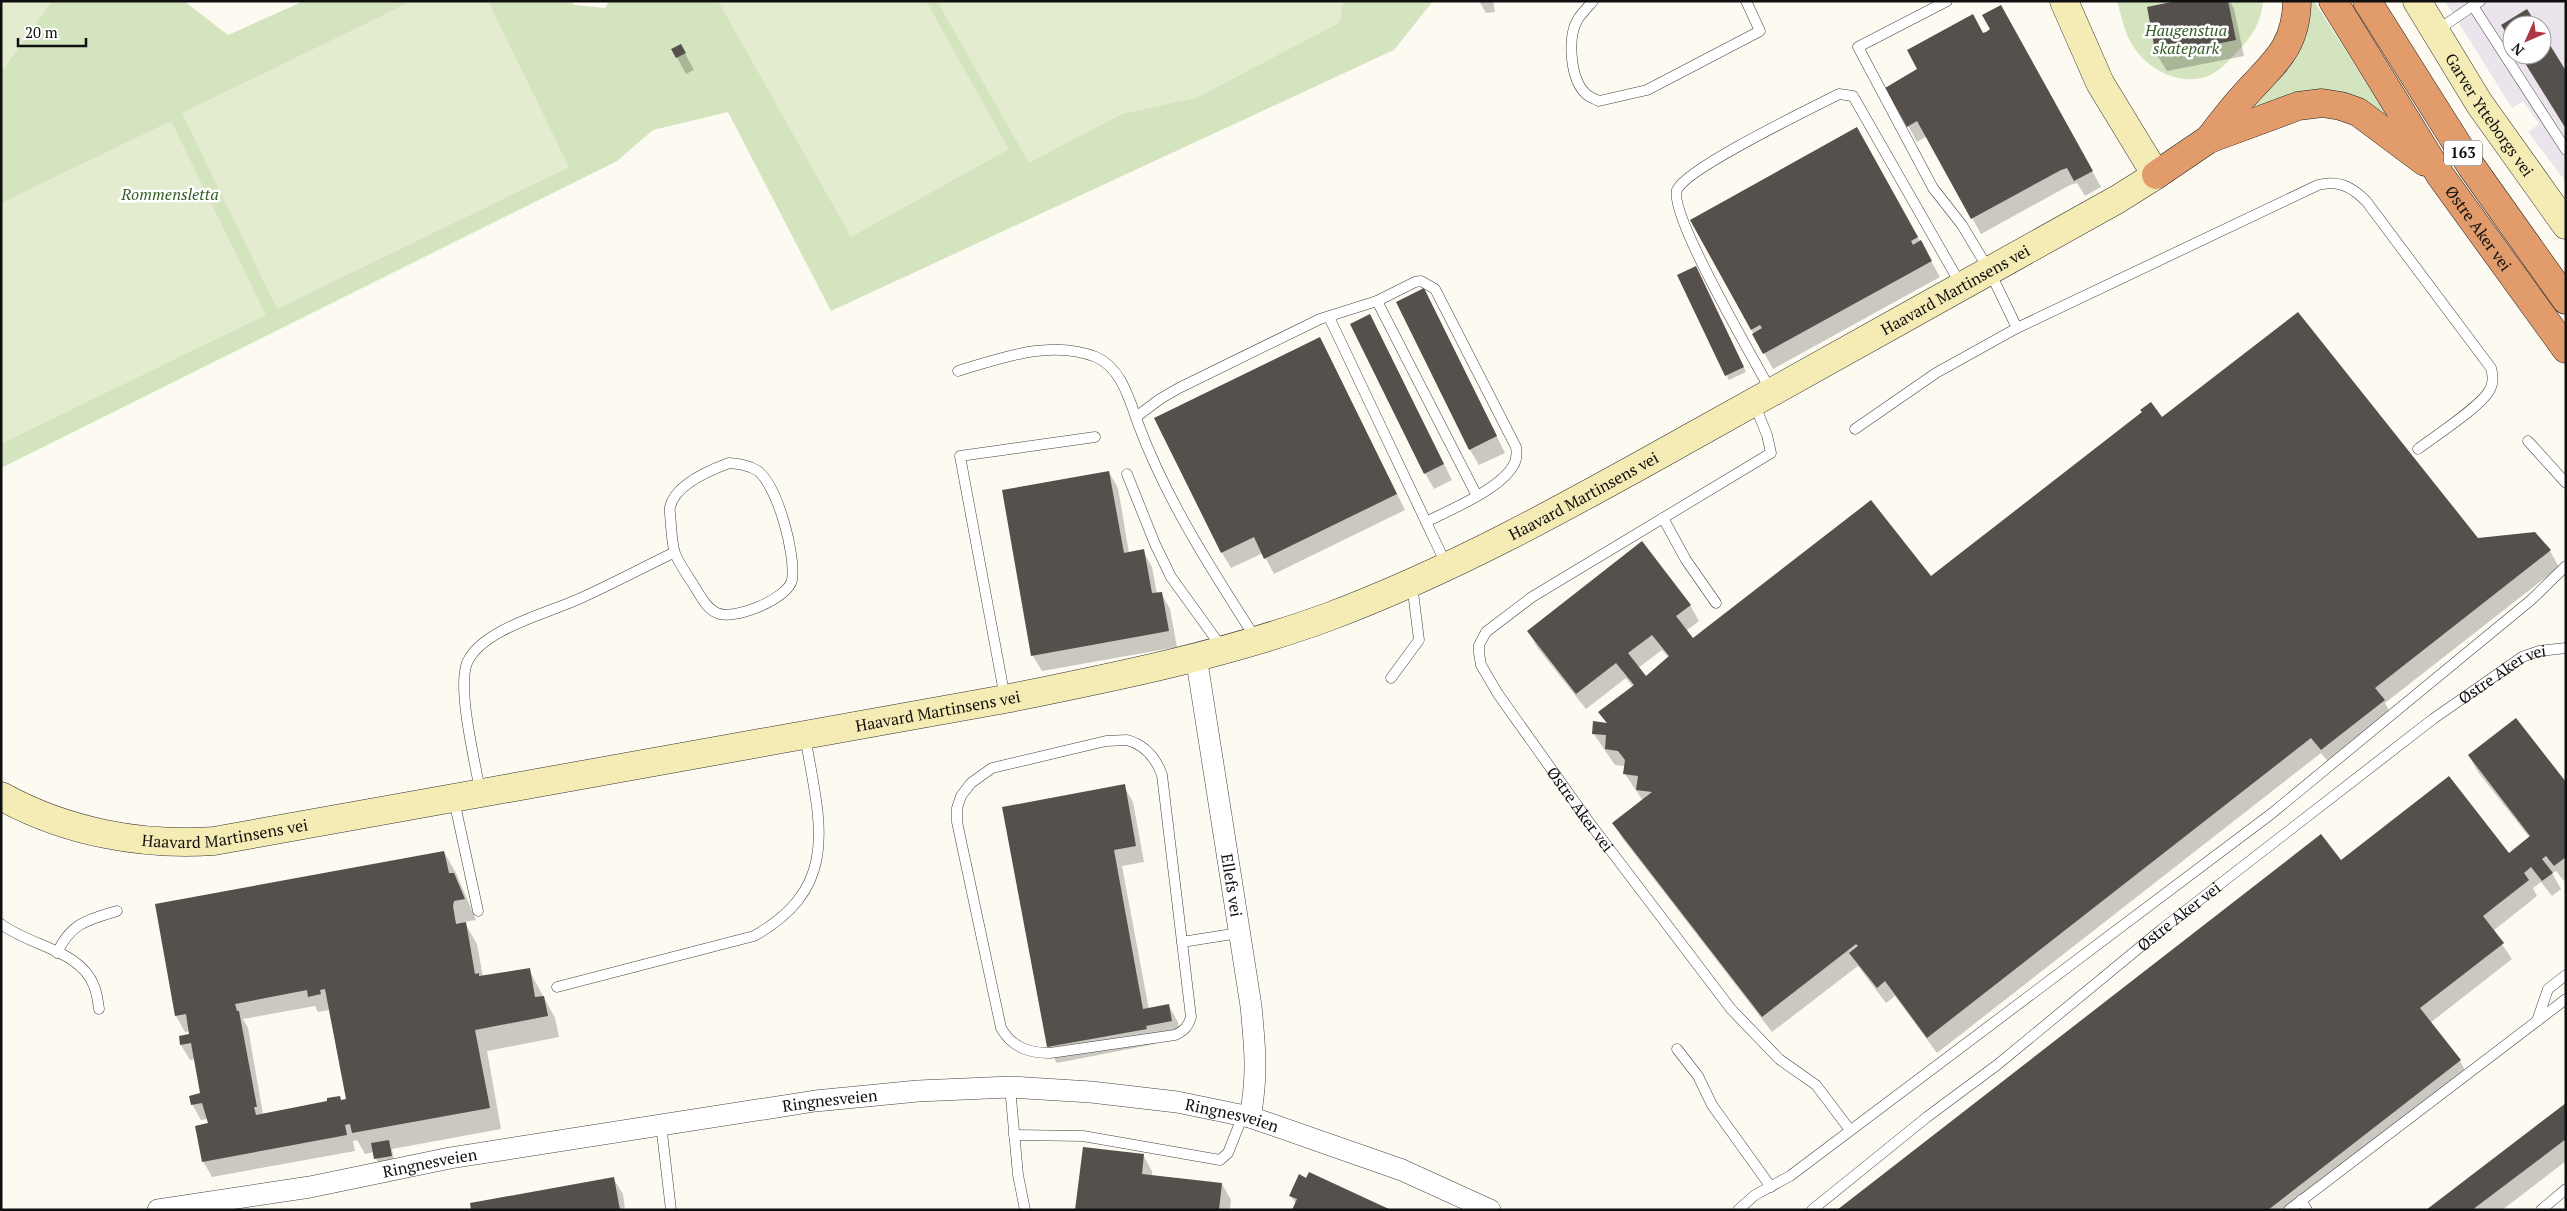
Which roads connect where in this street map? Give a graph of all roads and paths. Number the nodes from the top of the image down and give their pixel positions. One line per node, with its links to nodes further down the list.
1 (1593, 1): 2 (lane)
2 (1746, 1)
3 (1947, 1): 16 (lane)
4 (2064, 1): 13 (street)
5 (2298, 1): 11 (highway)
6 (2333, 1): 14 (highway, Østre Aker vei / 163)
7 (2367, 1): 18 (highway, Østre Aker vei / 163)
8 (2417, 1): 10 (street, Garver Ytteborgs vei)
9 (2477, 4): 10 (lane); 12 (lane)
10 (2435, 32): 15 (street, Garver Ytteborgs vei)
11 (2209, 139): 13 (highway); 14 (highway)
12 (2566, 150)
13 (2156, 175): 16 (street, Haavard Martinsens vei)
14 (2440, 175): 22 (highway, Østre Aker vei / 163)
15 (2566, 225)
16 (1989, 270): 17 (street, Haavard Martinsens vei); 21 (lane)
17 (1962, 286): 24 (street, Haavard Martinsens vei); 24 (lane)
18 (2566, 300)
19 (1377, 301): 20 (lane); 32 (lane); 32 (lane)
20 (1329, 317): 25 (lane); 34 (lane)
21 (2016, 328): 26 (lane); 29 (lane)
22 (2566, 349)
23 (958, 371): 25 (lane)
24 (1762, 397): 33 (lane, Østre Aker vei); 37 (street, Haavard Martinsens vei)
25 (1136, 417): 40 (lane)
26 (1855, 430)
27 (1095, 437): 45 (lane)
28 (2528, 442): 31 (lane)
29 (2418, 449)
30 (1127, 474): 42 (lane)
31 (2566, 483)
32 (1476, 494): 34 (lane)
33 (1663, 518): 39 (lane); 65 (lane, Østre Aker vei)
34 (1426, 522): 37 (lane)
35 (673, 553): 35 (lane); 47 (lane)
36 (2566, 566): 65 (lane, Østre Aker vei)
37 (1447, 567): 38 (street, Haavard Martinsens vei)
38 (1412, 584): 40 (street, Haavard Martinsens vei); 44 (lane)
39 (1716, 603)
40 (1256, 640): 42 (street, Haavard Martinsens vei)
41 (2564, 646): 75 (lane, Østre Aker vei)
42 (1223, 650): 43 (street, Haavard Martinsens vei)
43 (1196, 656): 45 (street, Haavard Martinsens vei); 53 (street, Ellefs vei)
44 (1391, 678)
45 (1005, 699): 46 (street, Haavard Martinsens vei)
46 (805, 735): 47 (street, Haavard Martinsens vei); 57 (lane)
47 (480, 794): 48 (street, Haavard Martinsens vei)
48 (454, 799): 49 (street, Haavard Martinsens vei); 51 (lane)
49 (3, 802)
50 (117, 911): 55 (lane)
51 (478, 911)
52 (1, 924): 55 (lane)
53 (1239, 933): 54 (lane); 63 (street, Ellefs vei)
54 (1182, 942): 54 (lane)
55 (57, 953): 59 (lane)
56 (2566, 975): 60 (lane)
57 (557, 987)
58 (2566, 999): 60 (lane)
59 (99, 1009)
60 (2537, 1021): 69 (lane)
61 (1677, 1048): 67 (lane)
62 (1010, 1087): 63 (street, Ringnesveien); 64 (street, Ringnesveien); 66 (lane)
63 (1246, 1116): 66 (lane); 73 (street, Ringnesveien)
64 (661, 1124): 70 (street, Ringnesveien); 71 (lane)
65 (1850, 1130): 67 (lane, Østre Aker vei)
66 (1014, 1135): 72 (lane)
67 (1771, 1187): 74 (lane, Østre Aker vei)
68 (2566, 1189): 78 (lane)
69 (2301, 1200): 76 (lane); 77 (lane)
70 (159, 1210)
71 (671, 1210)
72 (1025, 1210)
73 (1490, 1210)
74 (1738, 1210)
75 (1812, 1210)
76 (2289, 1210)
77 (2306, 1210)
78 (2540, 1210)

